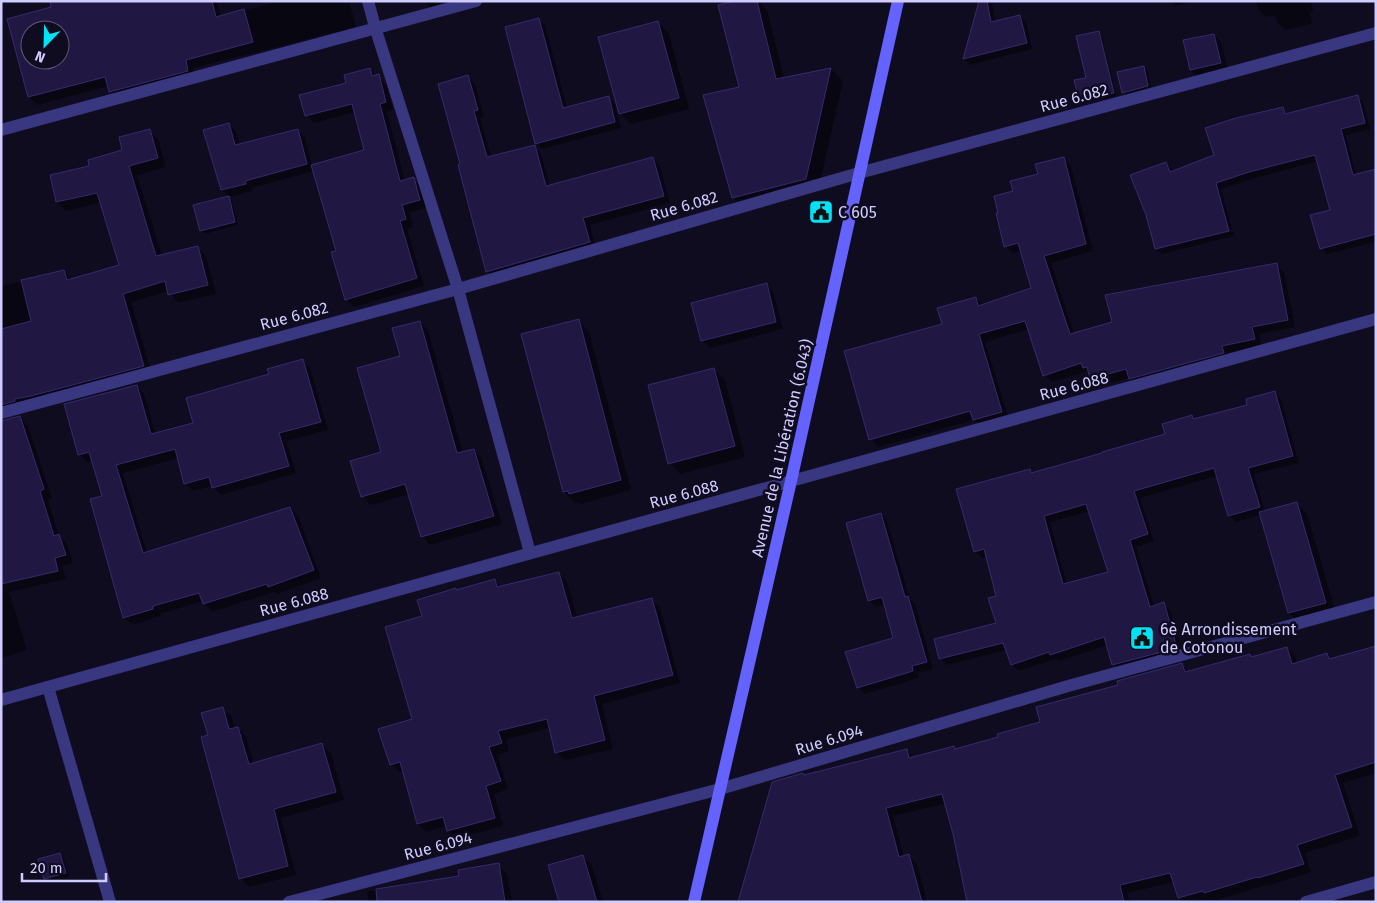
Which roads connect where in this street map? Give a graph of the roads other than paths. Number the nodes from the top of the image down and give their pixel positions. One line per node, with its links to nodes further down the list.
1 (368, 1): 4 (street)
2 (476, 1): 4 (street)
3 (898, 1): 7 (main road, Avenue de la Libération (6.043))
4 (375, 27): 6 (street); 8 (street)
5 (1376, 33): 7 (street, Rue 6.082)
6 (1, 130)
7 (859, 173): 8 (street, Rue 6.082); 11 (main road, Avenue de la Libération (6.043))
8 (458, 289): 10 (street, Rue 6.082); 12 (street)
9 (1376, 319): 11 (street, Rue 6.088)
10 (1, 413)
11 (792, 481): 12 (street, Rue 6.088); 16 (main road, Avenue de la Libération (6.043))
12 (530, 554): 14 (street, Rue 6.088)
13 (1376, 602): 16 (street, Rue 6.094)
14 (48, 687): 15 (street, Rue 6.088); 18 (street)
15 (1, 700)
16 (720, 789): 19 (street, Rue 6.094); 20 (main road, Avenue de la Libération (6.043))
17 (1376, 882): 21 (street)
18 (110, 902)
19 (289, 902)
20 (694, 902)
21 (1306, 902)

